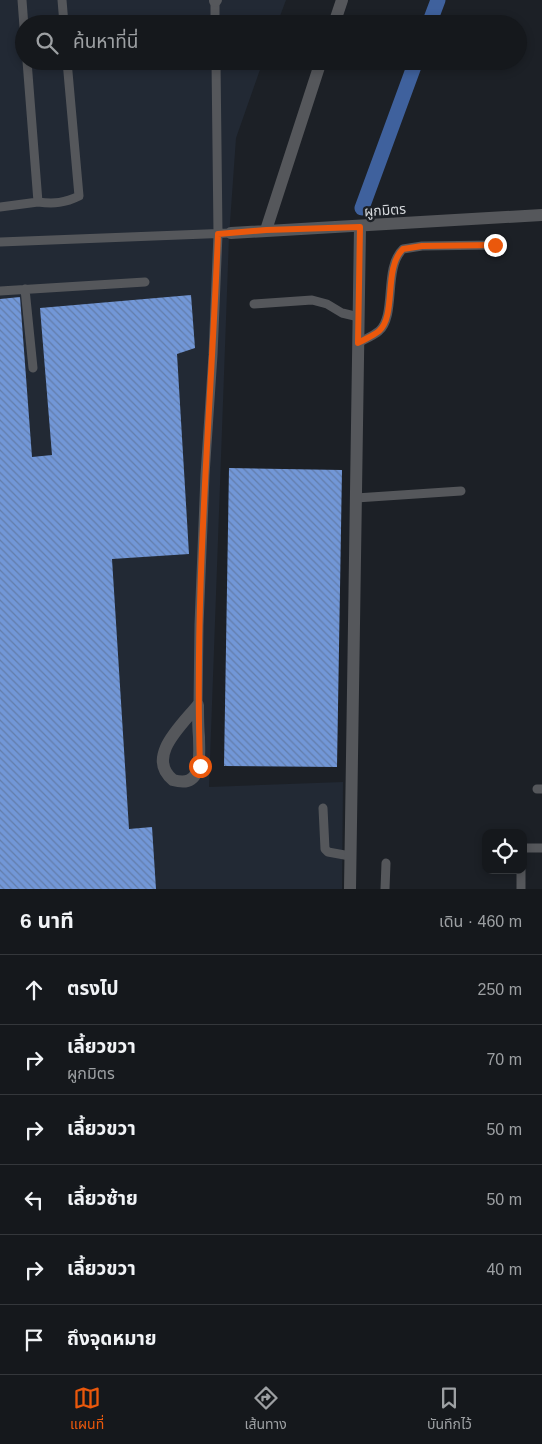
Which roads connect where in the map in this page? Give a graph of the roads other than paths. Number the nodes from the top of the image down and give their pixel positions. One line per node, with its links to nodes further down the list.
1 (22, 0): 5 (lane)
2 (62, 0): 6 (lane)
3 (215, 0): 7 (lane)
4 (342, 0): 8 (street)
5 (23, 15)
6 (63, 15)
7 (215, 15)
8 (337, 15)
9 (28, 70): 13 (lane)
10 (69, 70): 13 (lane)
11 (216, 70): 18 (lane)
12 (318, 70): 17 (street)
13 (38, 202): 14 (lane)
14 (0, 207)
15 (542, 215): 16 (street, ผูกมิตร)
16 (360, 227): 17 (street, ผูกมิตร); 25 (street)
17 (266, 230): 18 (street, ผูกมิตร)
18 (224, 234): 19 (lane); 30 (lane)
19 (0, 242)
20 (495, 245): 26 (lane)
21 (145, 282): 22 (lane)
22 (25, 289): 23 (lane); 27 (lane)
23 (0, 291)
24 (254, 304): 25 (lane)
25 (359, 317): 26 (street)
26 (358, 343): 29 (street)
27 (33, 368)
28 (461, 491): 29 (lane)
29 (356, 498): 34 (street)
30 (198, 705): 30 (street)
31 (323, 808): 34 (lane)
32 (527, 848): 33 (lane)
33 (542, 848)
34 (350, 856): 37 (street)
35 (386, 863): 38 (lane)
36 (522, 874): 39 (lane)
37 (350, 889)
38 (385, 889)
39 (520, 889)

